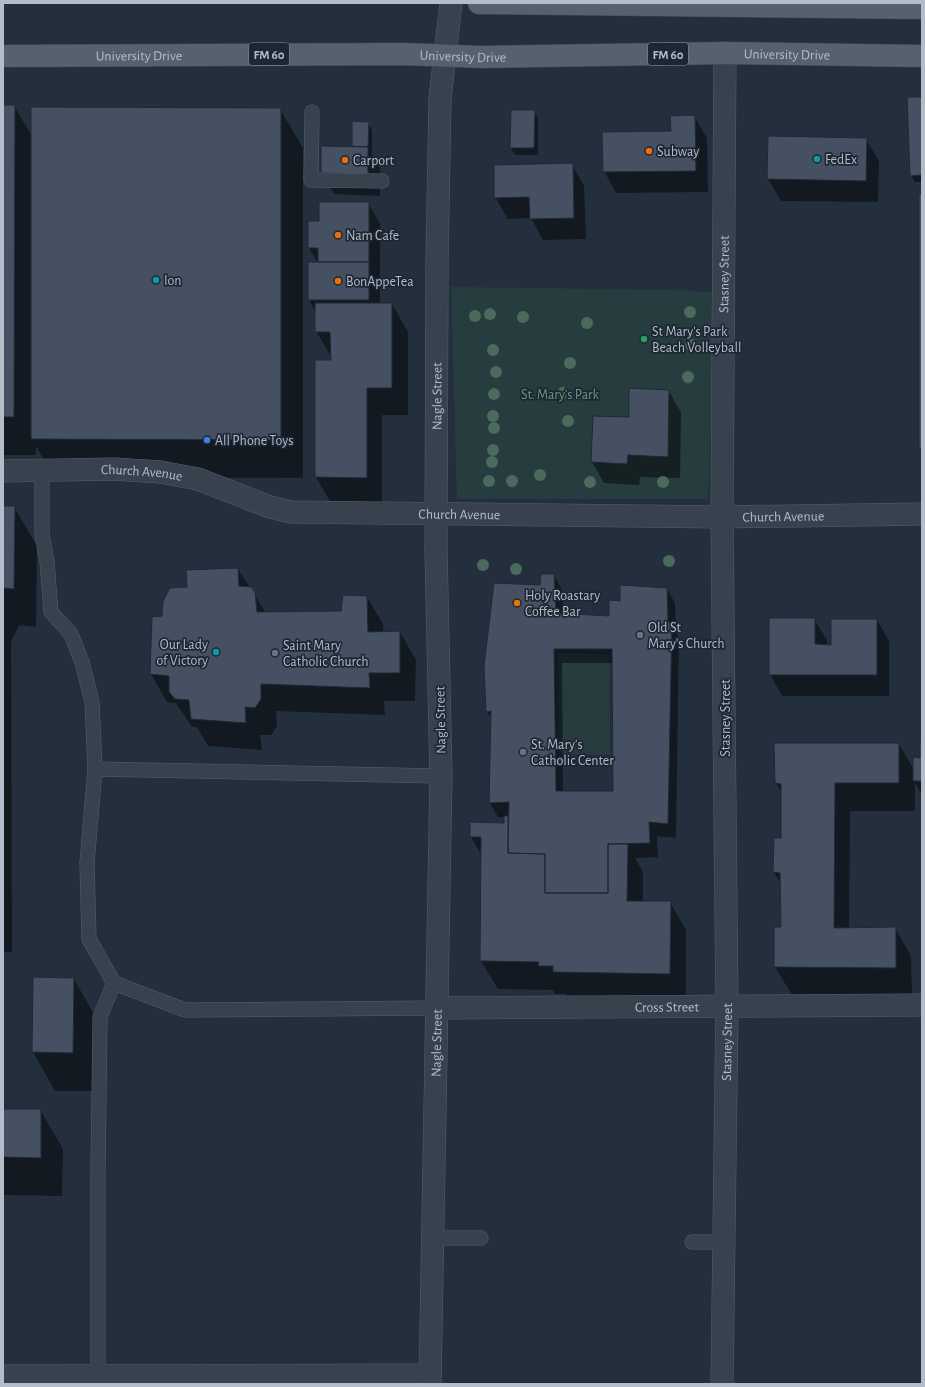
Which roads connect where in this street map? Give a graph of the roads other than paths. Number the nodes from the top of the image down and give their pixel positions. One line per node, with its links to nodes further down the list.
1 (451, 3): 6 (street, Nagle Street)
2 (479, 3): 3 (main road)
3 (922, 8)
4 (725, 53): 6 (main road, University Drive / FM 60); 7 (main road, University Drive / FM 60); 14 (street, Stasney Street)
5 (3, 56): 6 (main road, University Drive / FM 60)
6 (445, 56): 12 (street, Nagle Street)
7 (922, 56)
8 (312, 112): 9 (lane)
9 (382, 181)
10 (3, 470): 11 (street, Church Avenue)
11 (42, 471): 12 (street, Church Avenue); 15 (lane)
12 (437, 514): 14 (street, Church Avenue); 16 (street, Nagle Street)
13 (922, 514): 14 (street, Church Avenue)
14 (722, 517): 19 (street, Stasney Street)
15 (95, 769): 16 (lane); 17 (lane)
16 (441, 776): 20 (street, Nagle Street)
17 (114, 983): 20 (lane); 26 (lane)
18 (922, 1005): 19 (street, Cross Street)
19 (727, 1006): 20 (street, Cross Street); 24 (street, Stasney Street)
20 (437, 1008): 21 (street, Nagle Street)
21 (433, 1238): 22 (lane); 27 (street, Nagle Street)
22 (481, 1238)
23 (692, 1242): 24 (lane)
24 (723, 1242): 28 (street, Stasney Street)
25 (3, 1376): 26 (street)
26 (98, 1376): 27 (street)
27 (430, 1380)
28 (722, 1384)

